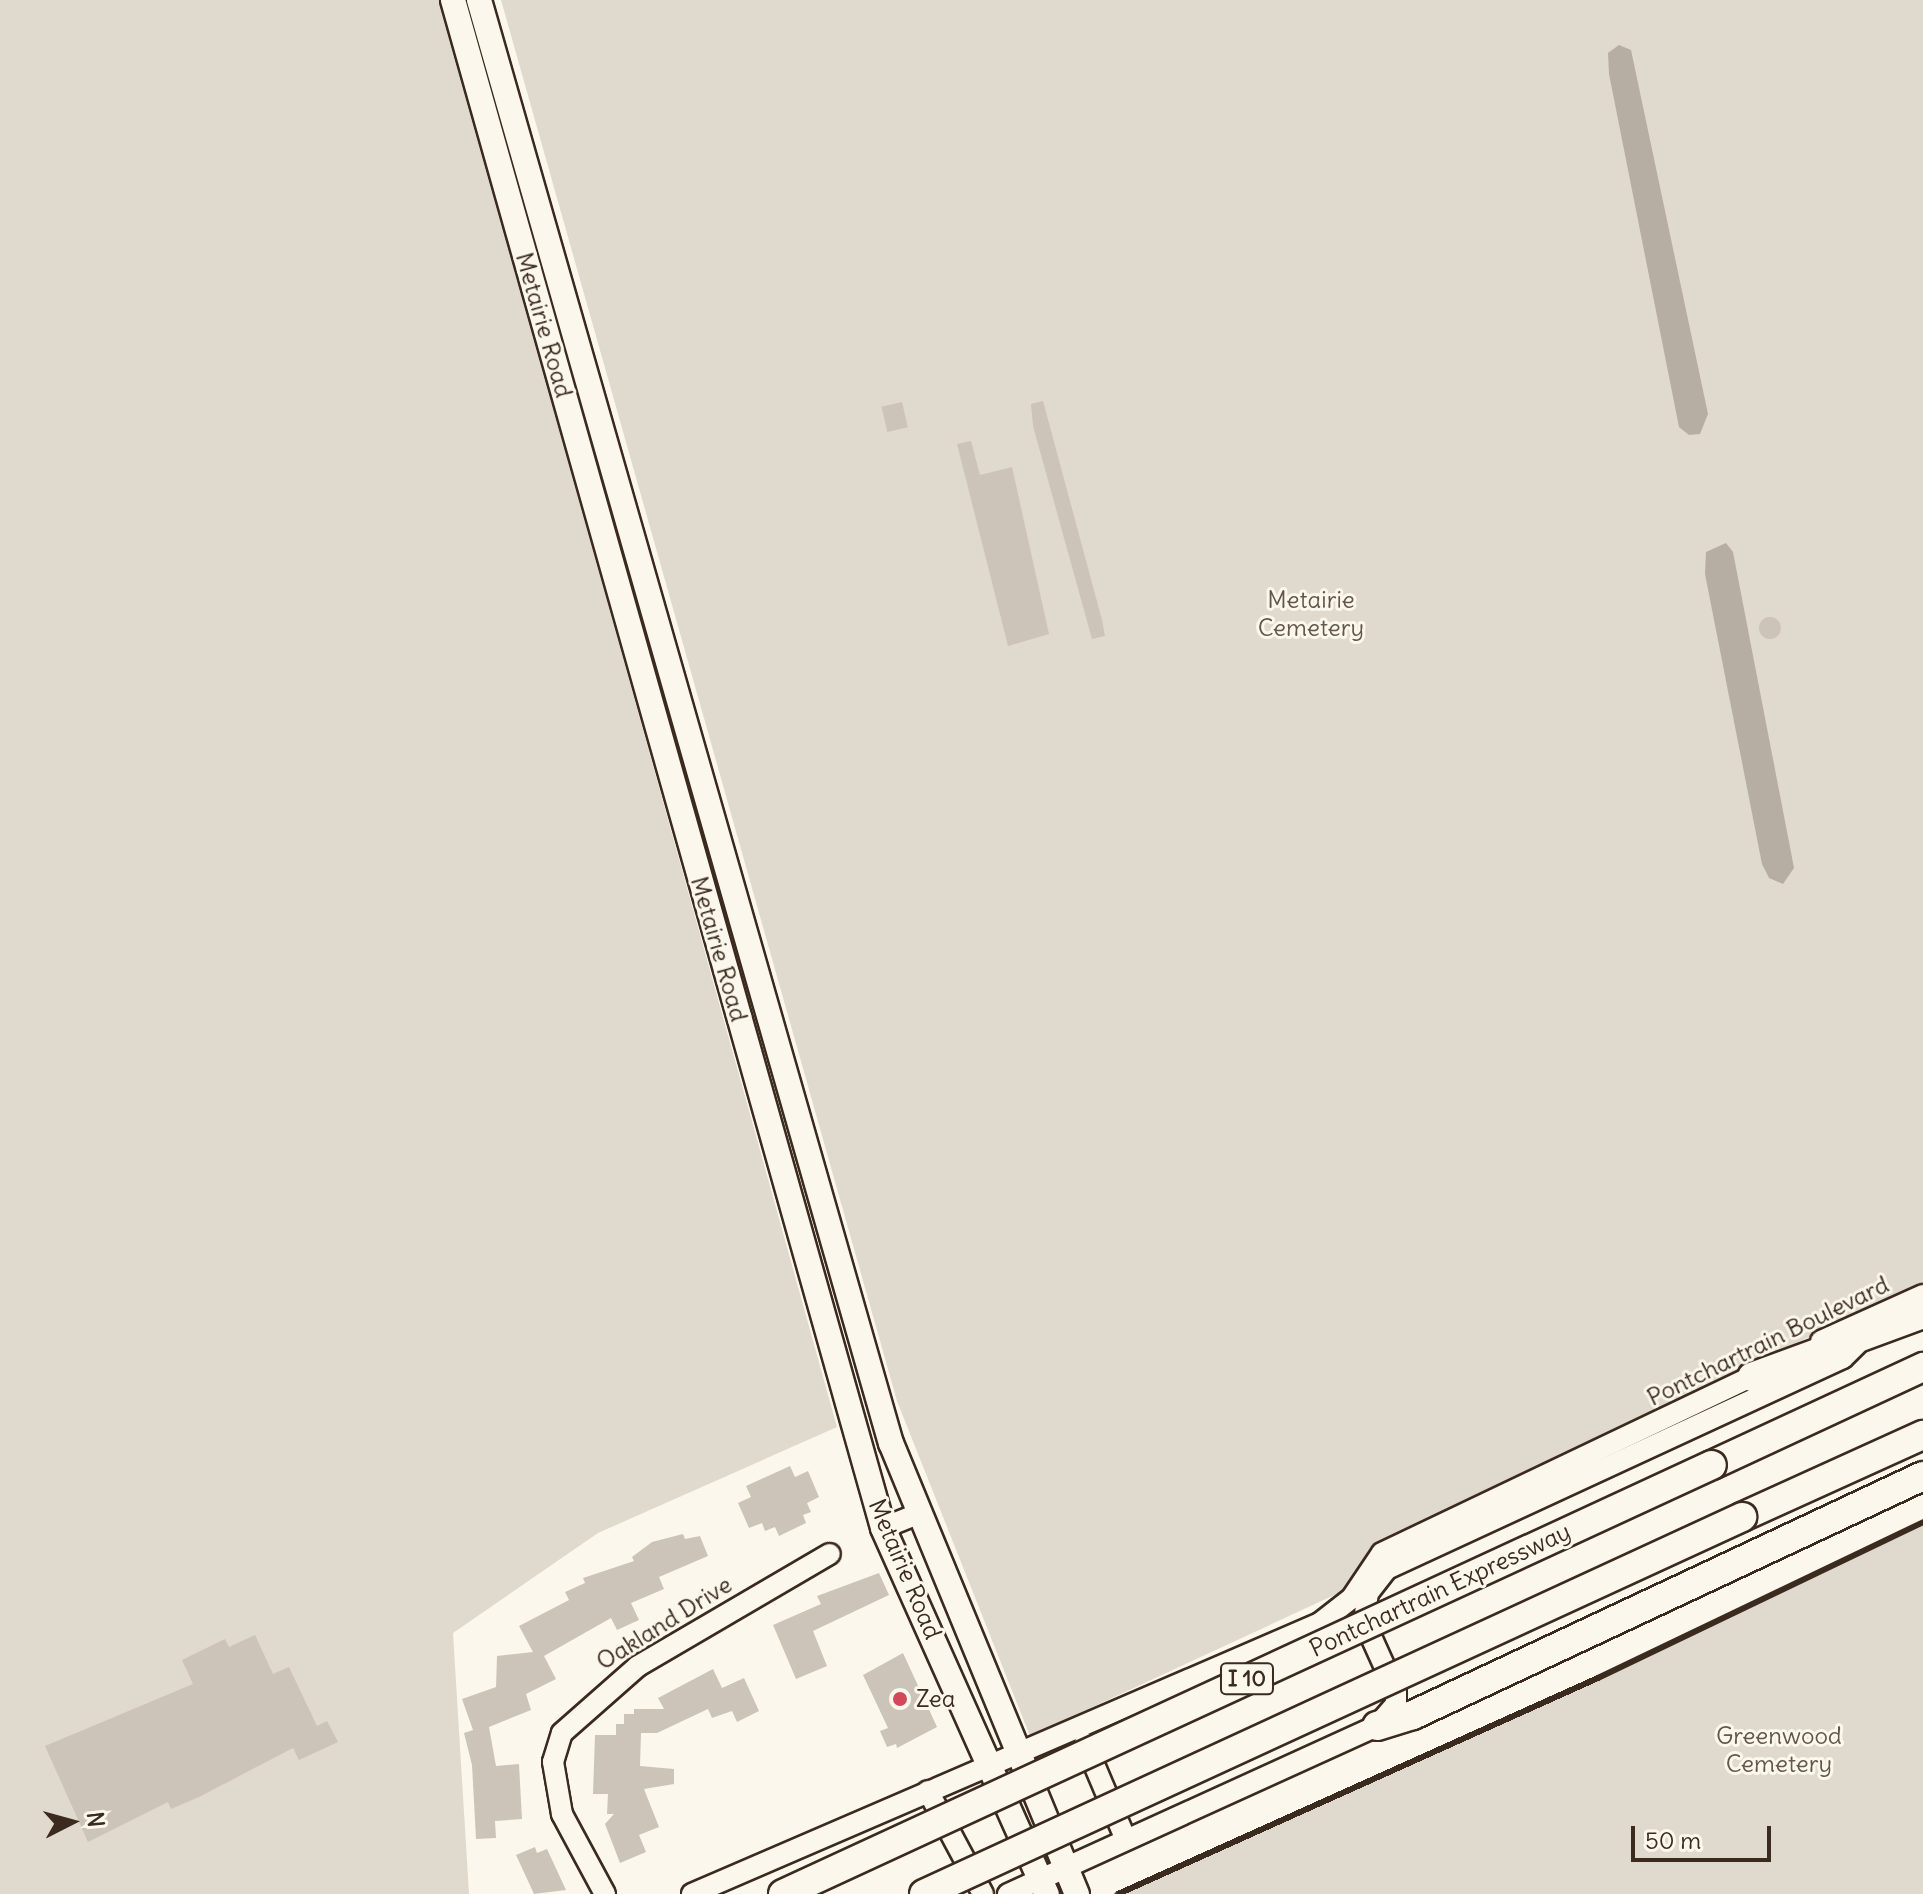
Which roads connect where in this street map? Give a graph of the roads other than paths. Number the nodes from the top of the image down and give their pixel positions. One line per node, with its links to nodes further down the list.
1 (453, 0): 10 (main road, Metairie Road)
2 (479, 0): 9 (main road, Metairie Road)
3 (1920, 1303): 4 (highway); 6 (street, Pontchartrain Boulevard)
4 (1866, 1336): 6 (highway); 13 (street, Pontchartrain Boulevard)
5 (1923, 1367): 24 (highway, Pontchartrain Expressway / I 10, bridge)
6 (1752, 1377): 12 (street, Pontchartrain Boulevard)
7 (1923, 1435): 25 (highway, I 10, bridge)
8 (1923, 1476): 14 (highway)
9 (920, 1513): 10 (street); 16 (main road, Metairie Road)
10 (883, 1528): 17 (main road, Metairie Road)
11 (830, 1554): 22 (street, Oakland Drive)
12 (1337, 1613): 13 (street); 15 (street, Pontchartrain Boulevard)
13 (1364, 1621): 14 (street)
14 (1377, 1726): 19 (street)
15 (1078, 1729): 16 (street, Pontchartrain Boulevard); 19 (street)
16 (1015, 1755): 17 (street, Pontchartrain Boulevard); 20 (main road, Metairie Road)
17 (988, 1764): 18 (street, Pontchartrain Boulevard); 21 (main road, Metairie Road)
18 (928, 1791): 23 (street, Pontchartrain Boulevard); 26 (street)
19 (1126, 1840): 20 (street)
20 (1064, 1868): 21 (street); 28 (main road, Metairie Road)
21 (1044, 1886): 27 (street)
22 (605, 1894)
23 (692, 1894)
24 (783, 1894)
25 (924, 1894)
26 (983, 1894)
27 (1008, 1894)
28 (1077, 1894)

